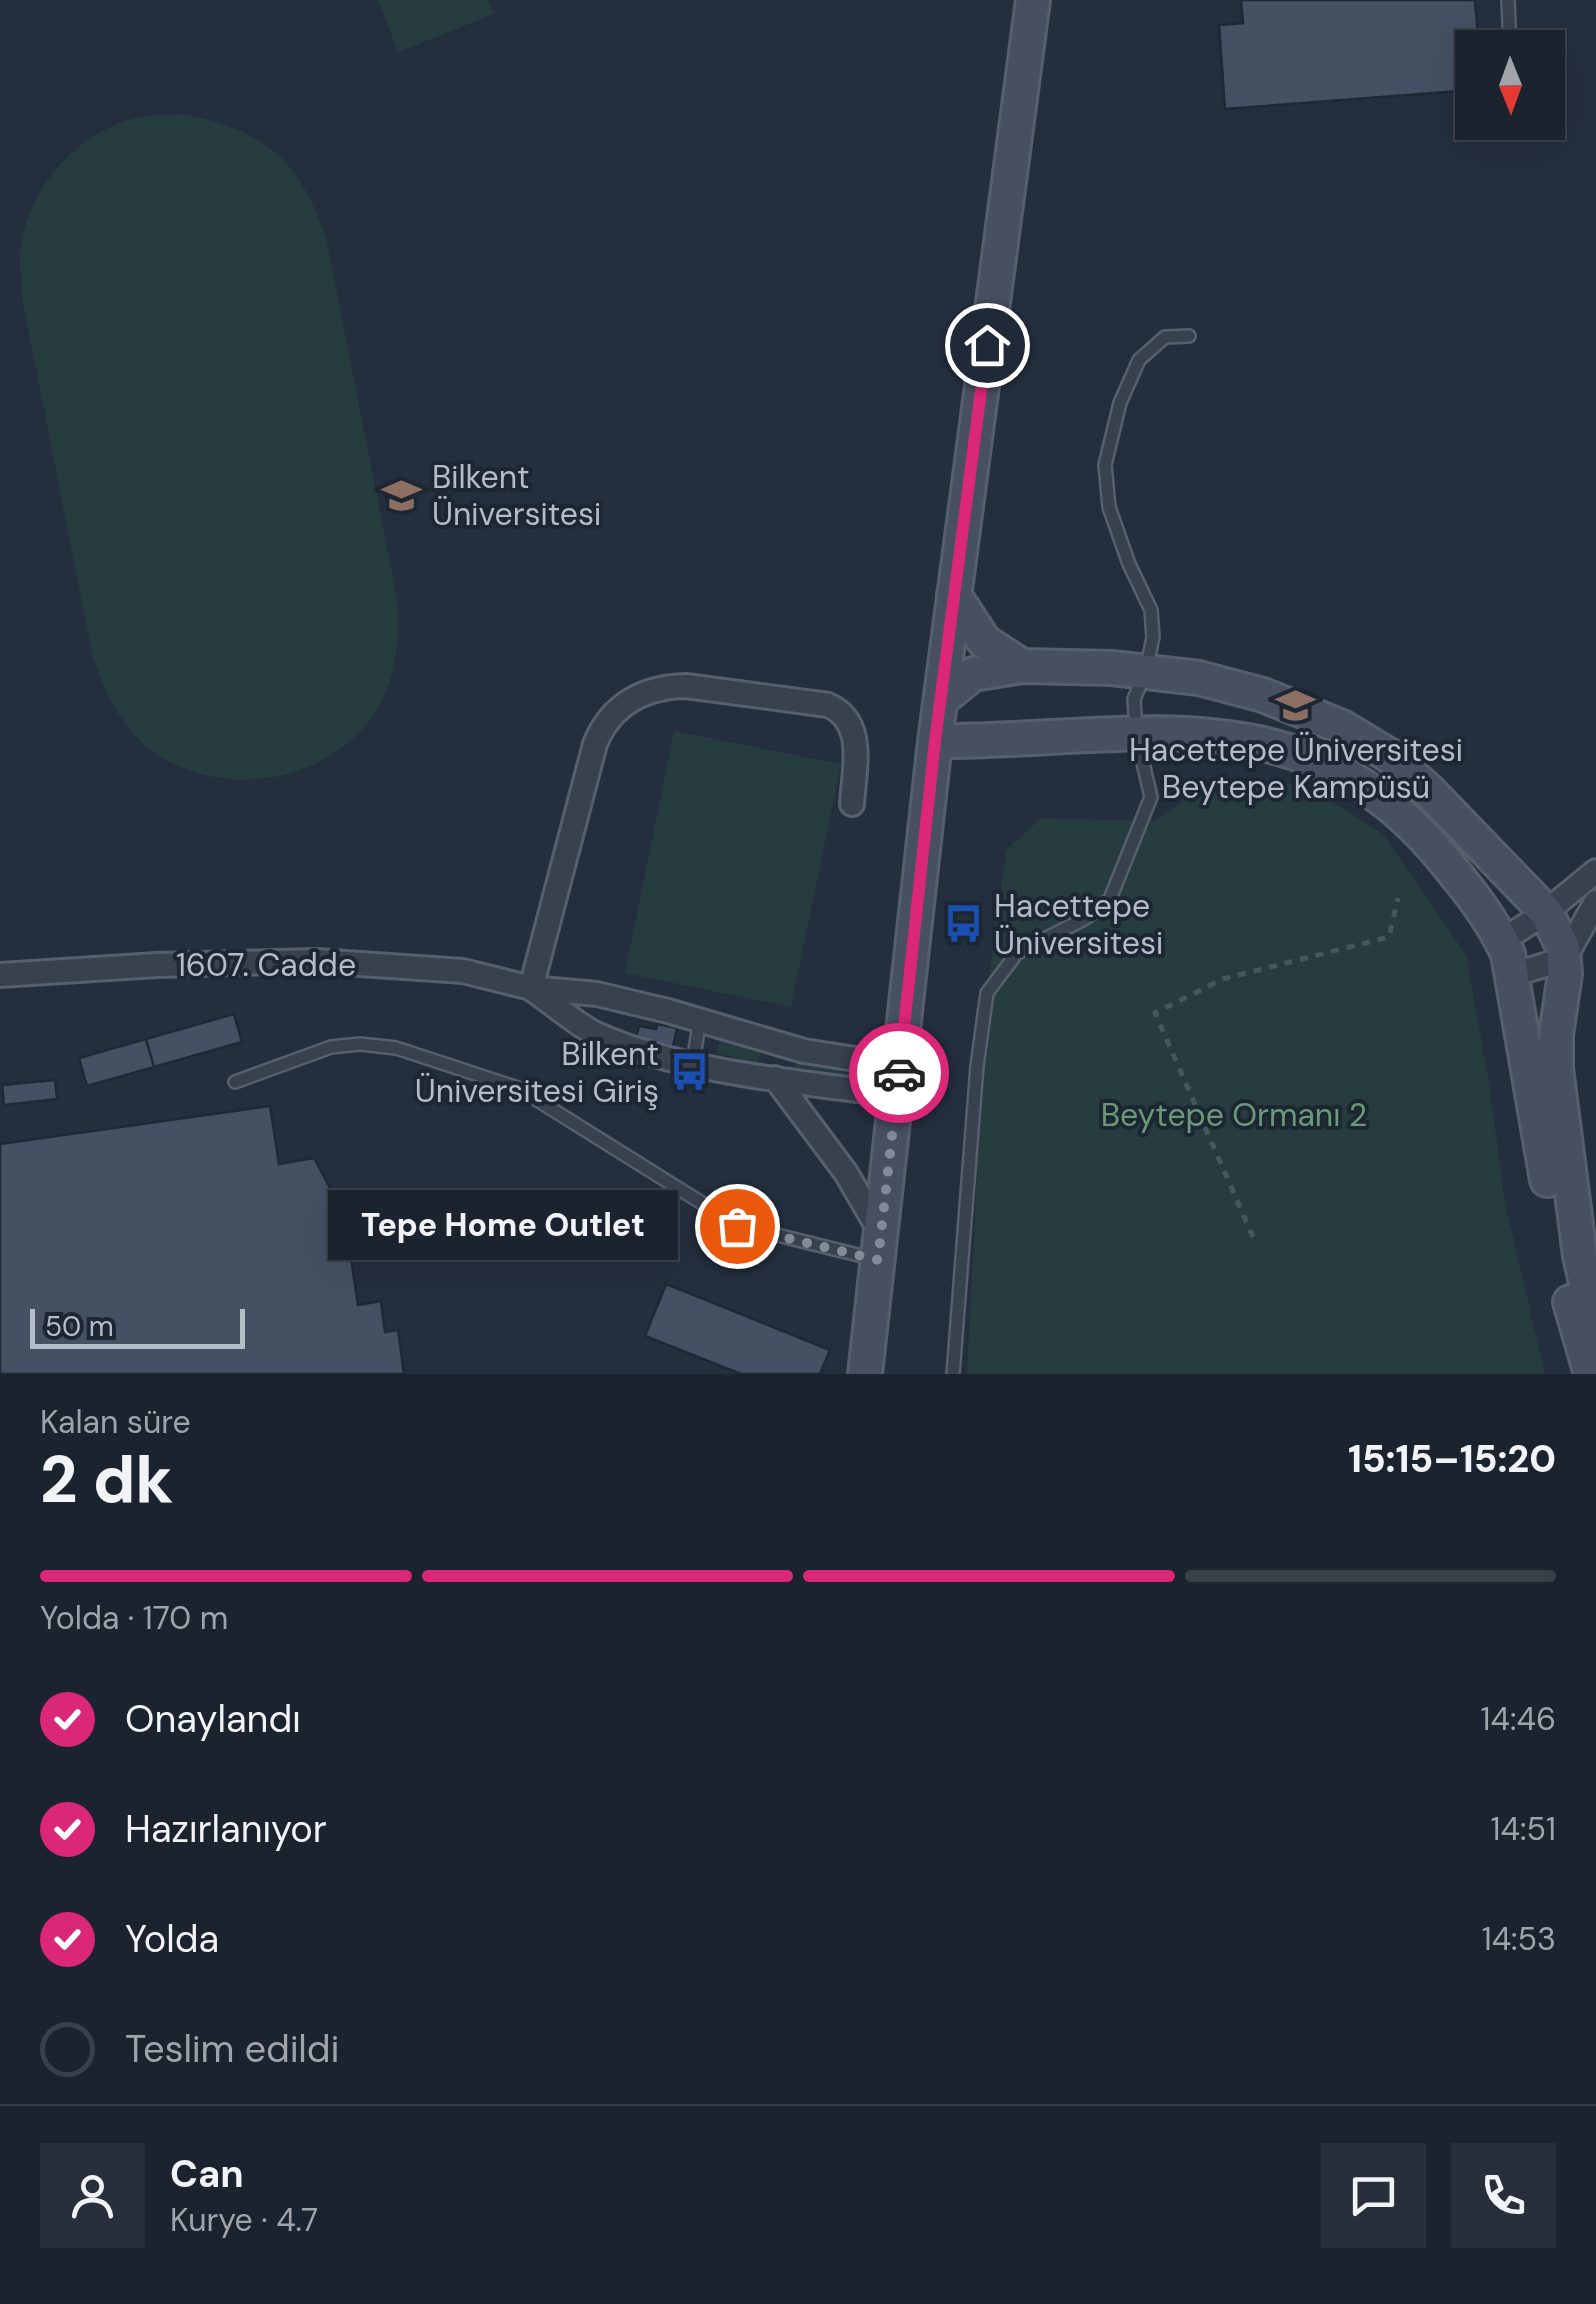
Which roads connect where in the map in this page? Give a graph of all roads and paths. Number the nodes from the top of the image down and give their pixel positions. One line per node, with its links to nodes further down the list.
1 (1033, 0): 5 (street)
2 (1508, 0): 3 (lane)
3 (1509, 30)
4 (1189, 336): 7 (lane)
5 (954, 596): 6 (street); 8 (street)
6 (1022, 666): 7 (street); 8 (street)
7 (1146, 671): 9 (lane); 15 (street)
8 (942, 699): 10 (street)
9 (1136, 733): 10 (street); 16 (street); 31 (lane)
10 (935, 741): 25 (street)
11 (852, 804): 20 (street)
12 (1596, 871): 15 (street)
13 (1398, 898): 27 (path)
14 (1596, 902): 17 (street)
15 (1546, 912): 16 (street); 17 (street)
16 (1502, 942): 19 (street)
17 (1564, 959): 19 (street); 29 (street)
18 (0, 975): 20 (street, 1607. Cadde)
19 (1512, 975): 32 (street)
20 (531, 988): 21 (street, 1607. Cadde); 23 (street, 1607. Cadde)
21 (700, 1019): 22 (street, 1607. Cadde); 23 (lane)
22 (780, 1044): 24 (lane); 25 (street, 1607. Cadde)
23 (693, 1062): 24 (street, 1607. Cadde)
24 (775, 1078): 25 (street, 1607. Cadde); 28 (street)
25 (898, 1081): 28 (street)
26 (236, 1082): 28 (lane)
27 (1253, 1237)
28 (879, 1247): 30 (street)
29 (1596, 1326)
30 (865, 1374)
31 (953, 1374)
32 (1591, 1374)

